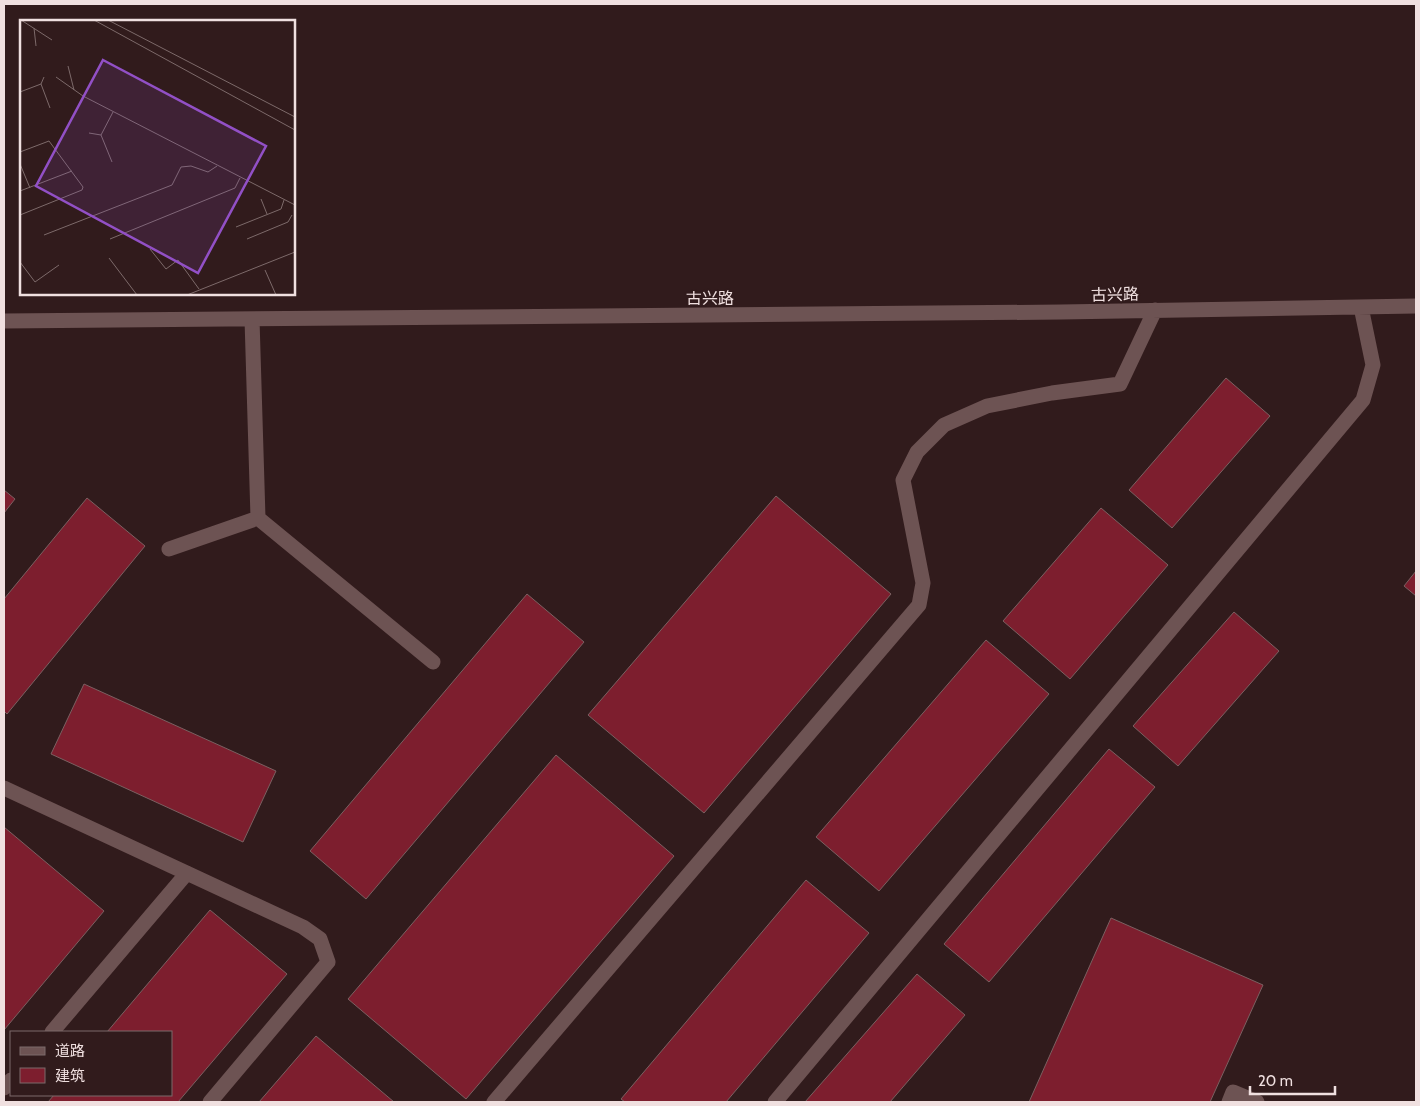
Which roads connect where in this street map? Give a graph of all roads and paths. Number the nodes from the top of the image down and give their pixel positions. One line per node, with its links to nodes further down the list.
1 (1416, 306): 2 (street, 古兴路)
2 (1361, 307): 3 (street, 古兴路); 14 (street)
3 (1155, 310): 4 (street, 古兴路); 13 (street)
4 (252, 319): 5 (street, 古兴路); 6 (street)
5 (4, 321)
6 (258, 518): 7 (street); 8 (street)
7 (169, 549)
8 (433, 662)
9 (4, 788): 10 (street)
10 (188, 873): 11 (street); 12 (street)
11 (53, 1031)
12 (210, 1102)
13 (494, 1102)
14 (775, 1102)
15 (1229, 1102): 16 (street)
16 (1257, 1102)

